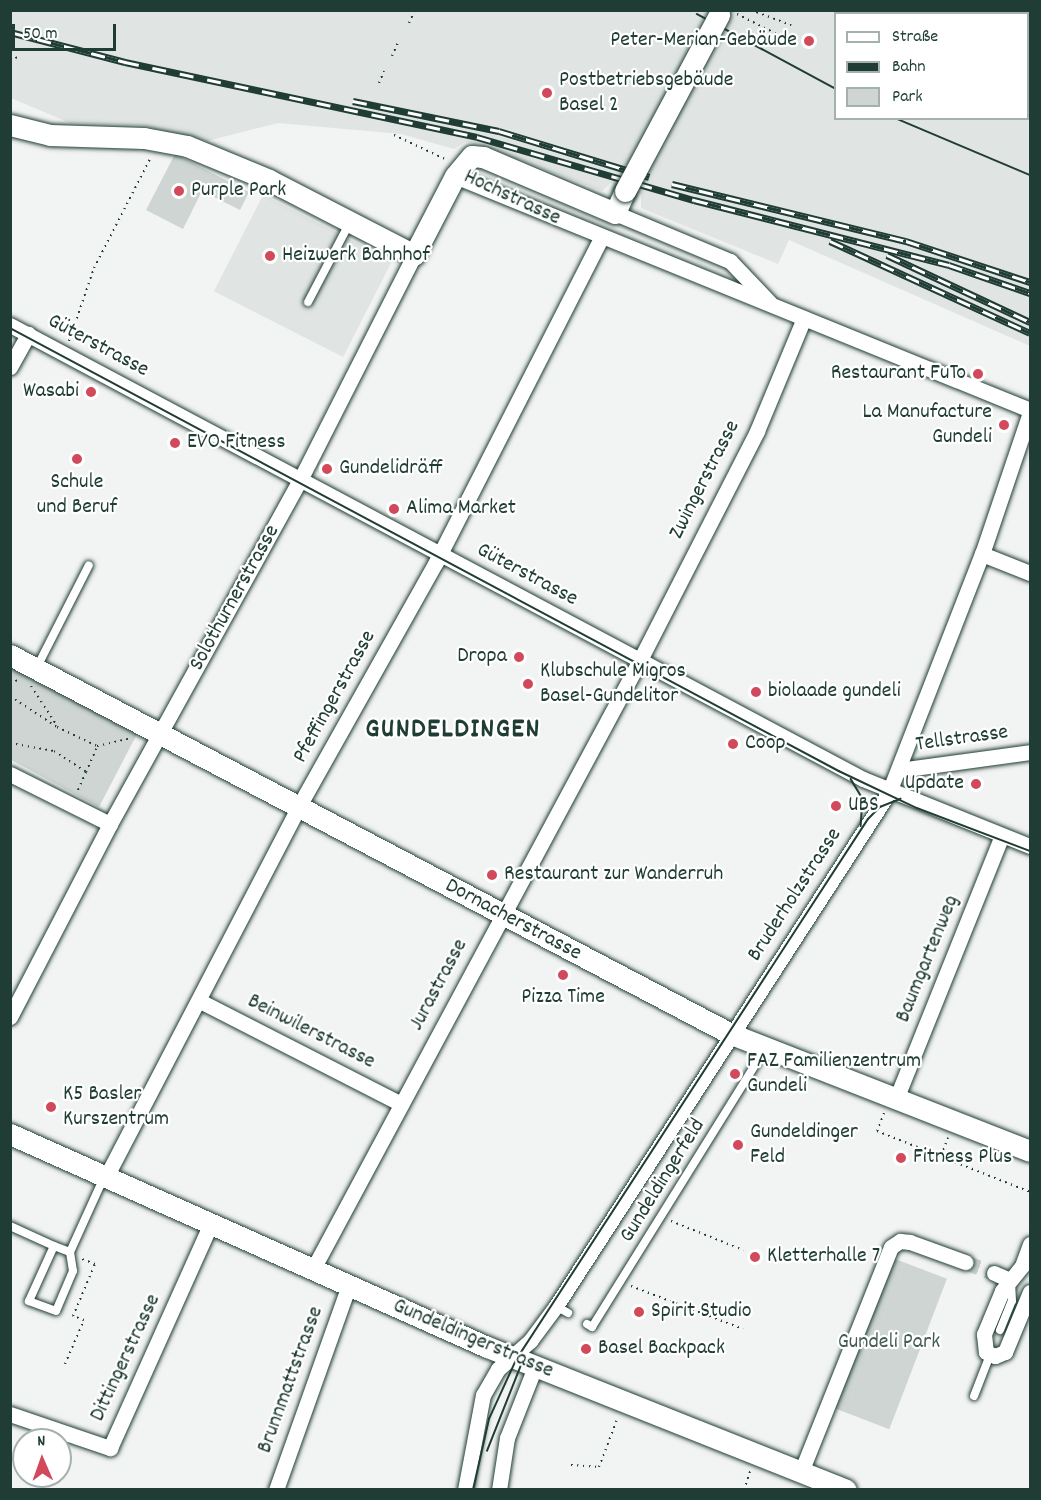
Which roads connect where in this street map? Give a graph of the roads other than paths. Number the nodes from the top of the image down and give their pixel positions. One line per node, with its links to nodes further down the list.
1 (721, 10): 4 (main road, bridge)
2 (10, 124): 5 (main road)
3 (458, 171): 4 (main road, Hochstrasse); 6 (street, Hochstrasse); 7 (main road, Solothurnerstrasse)
4 (615, 213): 9 (street, Hochstrasse)
5 (349, 222): 7 (main road); 8 (lane)
6 (601, 238): 9 (street, Hochstrasse); 16 (street, Pfeffingerstrasse)
7 (414, 255): 15 (street, Solothurnerstrasse)
8 (308, 302)
9 (772, 306): 10 (street, Hochstrasse)
10 (804, 318): 14 (street, Hochstrasse); 21 (street, Zwingerstrasse)
11 (10, 325): 12 (street, Güterstrasse)
12 (28, 334): 13 (street); 15 (street, Güterstrasse)
13 (10, 367)
14 (1030, 411): 17 (street, Bruderholzstrasse)
15 (300, 478): 16 (street, Güterstrasse); 23 (street, Solothurnerstrasse)
16 (440, 554): 21 (street, Güterstrasse); 28 (street, Pfeffingerstrasse)
17 (982, 554): 19 (street); 25 (street, Bruderholzstrasse)
18 (89, 565): 22 (lane)
19 (1030, 573)
20 (10, 655): 22 (main road, Dornacherstrasse)
21 (640, 660): 27 (street, Güterstrasse); 32 (street, Jurastrasse)
22 (37, 668): 23 (main road, Dornacherstrasse)
23 (157, 740): 28 (main road, Dornacherstrasse); 29 (street, Solothurnerstrasse)
24 (1030, 752): 25 (street, Tellstrasse)
25 (899, 770): 27 (street, Bruderholzstrasse)
26 (10, 774): 29 (street)
27 (889, 792): 30 (street, Güterstrasse); 35 (street, Bruderholzstrasse)
28 (299, 807): 32 (main road, Dornacherstrasse); 33 (street, Pfeffingerstrasse)
29 (110, 824): 34 (street, Solothurnerstrasse)
30 (1002, 835): 31 (street, Güterstrasse); 37 (street, Baumgartenweg)
31 (1030, 846)
32 (502, 914): 35 (main road, Dornacherstrasse); 38 (street, Jurastrasse)
33 (200, 1001): 38 (street, Beinwilerstrasse); 41 (street, Pfeffingerstrasse)
34 (10, 1017)
35 (731, 1033): 36 (main road, Dornacherstrasse); 56 (street, Bruderholzstrasse)
36 (766, 1048): 37 (main road, Dornacherstrasse); 53 (lane, Gundeldingerfeld)
37 (893, 1098): 40 (main road, Dornacherstrasse)
38 (401, 1104): 48 (street, Jurastrasse)
39 (10, 1134): 41 (main road, Gundeldingerstrasse)
40 (1030, 1150)
41 (105, 1176): 42 (main road, Gundeldingerstrasse); 46 (lane)
42 (211, 1223): 48 (main road, Gundeldingerstrasse); 59 (street, Dittingerstrasse)
43 (10, 1226): 45 (lane)
44 (1030, 1244): 50 (street)
45 (54, 1246): 46 (lane); 46 (lane)
46 (70, 1253)
47 (965, 1262): 60 (street)
48 (313, 1269): 51 (main road, Gundeldingerstrasse)
49 (994, 1273): 50 (street)
50 (1010, 1280): 54 (lane); 55 (street)
51 (349, 1285): 56 (main road, Gundeldingerstrasse); 62 (street, Brunnmattstrasse)
52 (1030, 1292): 55 (street)
53 (587, 1324)
54 (1000, 1330)
55 (990, 1355): 58 (lane)
56 (511, 1357): 57 (main road, Gundeldingerstrasse); 63 (street, Bruderholzstrasse)
57 (535, 1367): 60 (main road, Gundeldingerstrasse); 64 (street)
58 (974, 1396)
59 (10, 1414)
60 (801, 1472): 61 (main road, Gundeldingerstrasse)
61 (844, 1489)
62 (276, 1490)
63 (465, 1490)
64 (499, 1490)

